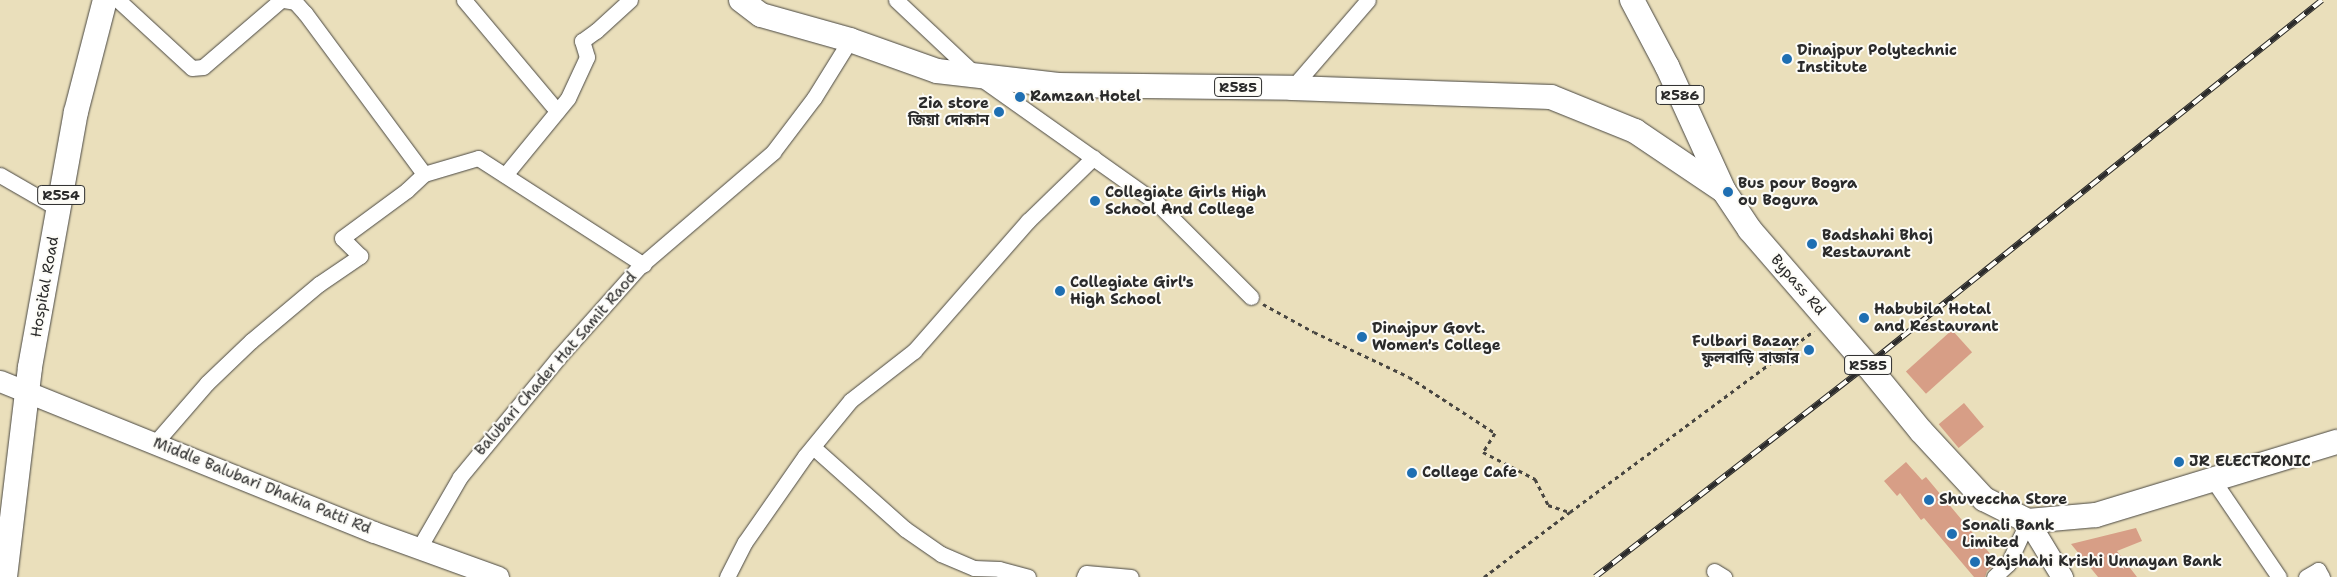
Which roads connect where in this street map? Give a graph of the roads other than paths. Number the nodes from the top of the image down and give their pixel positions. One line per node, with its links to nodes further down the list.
1 (105, 0): 19 (main road, Hospital Road / R554)
2 (118, 0): 3 (street)
3 (282, 0): 15 (street)
4 (464, 0): 13 (street)
5 (630, 0): 13 (street)
6 (741, 0): 10 (main road, R585)
7 (896, 0): 11 (street)
8 (1368, 0): 12 (street)
9 (1632, 0): 18 (main road, Bypass Rd / R586)
10 (850, 40): 11 (main road, R585); 20 (street, Balubari Chader Hat Samit Raod)
11 (976, 75): 12 (main road, R585); 14 (street)
12 (1292, 88): 18 (main road, R585)
13 (557, 111): 17 (street)
14 (1093, 158): 21 (street); 26 (street)
15 (424, 174): 17 (street); 25 (street)
16 (0, 175): 19 (street)
17 (505, 175): 20 (street)
18 (1724, 191): 28 (main road, Bypass Rd / R585)
19 (58, 209): 23 (main road, Hospital Road / R554)
20 (644, 265): 29 (street, Balubari Chader Hat Samit Raod)
21 (1251, 298)
22 (0, 381): 23 (street, Middle Balubari Dhakia Patti Rd)
23 (28, 391): 25 (street, Middle Balubari Dhakia Patti Rd); 30 (main road, Hospital Road / R554)
24 (2337, 442): 27 (main road)
25 (155, 443): 29 (street, Middle Balubari Dhakia Patti Rd)
26 (812, 447): 32 (street); 33 (street)
27 (2213, 480): 28 (main road); 38 (street)
28 (2028, 521): 36 (street); 37 (street)
29 (420, 548): 31 (street, Middle Balubari Dhakia Patti Rd)
30 (6, 577)
31 (498, 577)
32 (727, 577)
33 (1028, 577)
34 (1084, 577): 35 (street)
35 (1131, 577)
36 (1994, 577)
37 (2062, 577)
38 (2279, 577)
39 (2306, 577): 40 (street)
40 (2322, 577)

